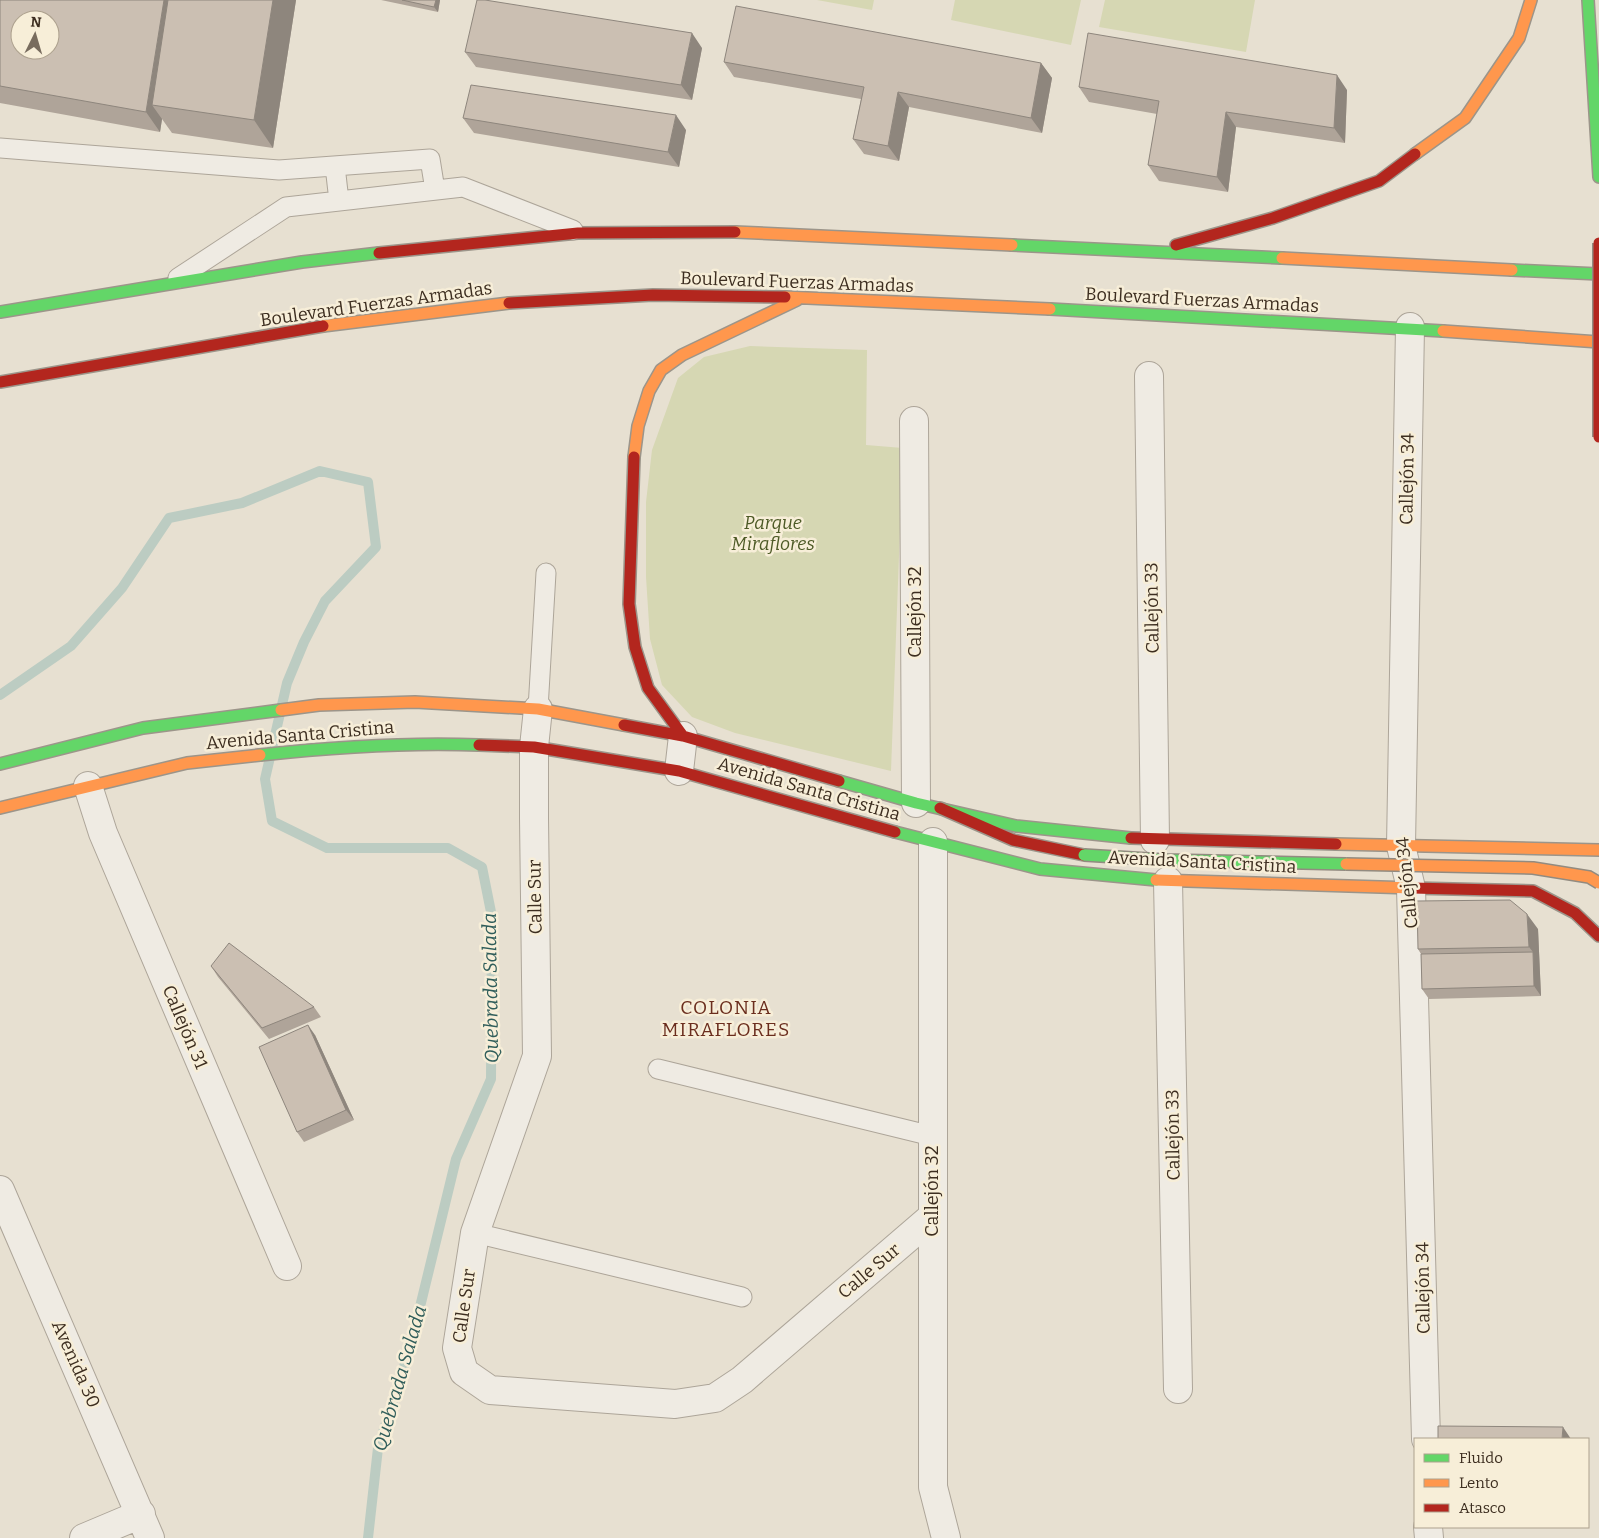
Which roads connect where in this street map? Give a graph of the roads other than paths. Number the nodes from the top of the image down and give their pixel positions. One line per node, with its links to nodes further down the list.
1 (1531, 0): 10 (main road)
2 (1588, 0): 5 (main road)
3 (0, 148): 4 (lane)
4 (335, 166): 6 (lane); 7 (lane)
5 (1599, 177)
6 (435, 190): 7 (lane); 8 (lane)
7 (339, 201): 12 (lane)
8 (578, 233): 10 (main road); 12 (main road)
9 (1599, 243): 20 (main road, bridge)
10 (1153, 252): 11 (main road)
11 (1599, 274)
12 (172, 282): 14 (main road)
13 (802, 297): 15 (main road, Boulevard Fuerzas Armadas); 18 (main road, Boulevard Fuerzas Armadas); 24 (main road)
14 (0, 312)
15 (1410, 327): 16 (main road, Boulevard Fuerzas Armadas); 33 (street, Callejón 34)
16 (1599, 342)
17 (1149, 376): 31 (street, Callejón 33)
18 (0, 382)
19 (914, 421): 29 (street, Callejón 32)
20 (1599, 437): 21 (main road)
21 (1599, 449)
22 (546, 573): 23 (lane)
23 (538, 710): 24 (main road, Avenida Santa Cristina); 25 (street, Calle Sur); 26 (main road, Avenida Santa Cristina)
24 (683, 736): 27 (street); 29 (main road, Avenida Santa Cristina)
25 (534, 747): 27 (main road, Avenida Santa Cristina); 28 (main road, Avenida Santa Cristina); 43 (street, Calle Sur)
26 (0, 764)
27 (679, 771): 32 (main road, Avenida Santa Cristina)
28 (88, 786): 30 (main road, Avenida Santa Cristina); 44 (street, Callejón 31)
29 (928, 805): 31 (main road, Avenida Santa Cristina); 36 (main road, bridge)
30 (0, 808)
31 (1155, 840): 33 (main road, Avenida Santa Cristina)
32 (934, 842): 35 (main road, Avenida Santa Cristina); 40 (street, Callejón 32)
33 (1401, 846): 34 (main road, Avenida Santa Cristina); 37 (street, Callejón 34)
34 (1599, 850)
35 (1168, 881): 37 (main road, Avenida Santa Cristina); 46 (street, Callejón 33)
36 (1599, 883)
37 (1411, 888): 38 (main road, Avenida Santa Cristina); 47 (street, Callejón 34)
38 (1599, 936)
39 (658, 1069): 40 (lane)
40 (932, 1136): 42 (street, Callejón 32)
41 (0, 1190): 48 (street, Avenida 30)
42 (932, 1218): 43 (street, Calle Sur); 50 (street, Callejón 32)
43 (475, 1233): 45 (lane)
44 (287, 1266)
45 (742, 1297)
46 (1178, 1389)
47 (1426, 1438)
48 (146, 1526): 49 (street)
49 (84, 1538)
50 (946, 1538)

